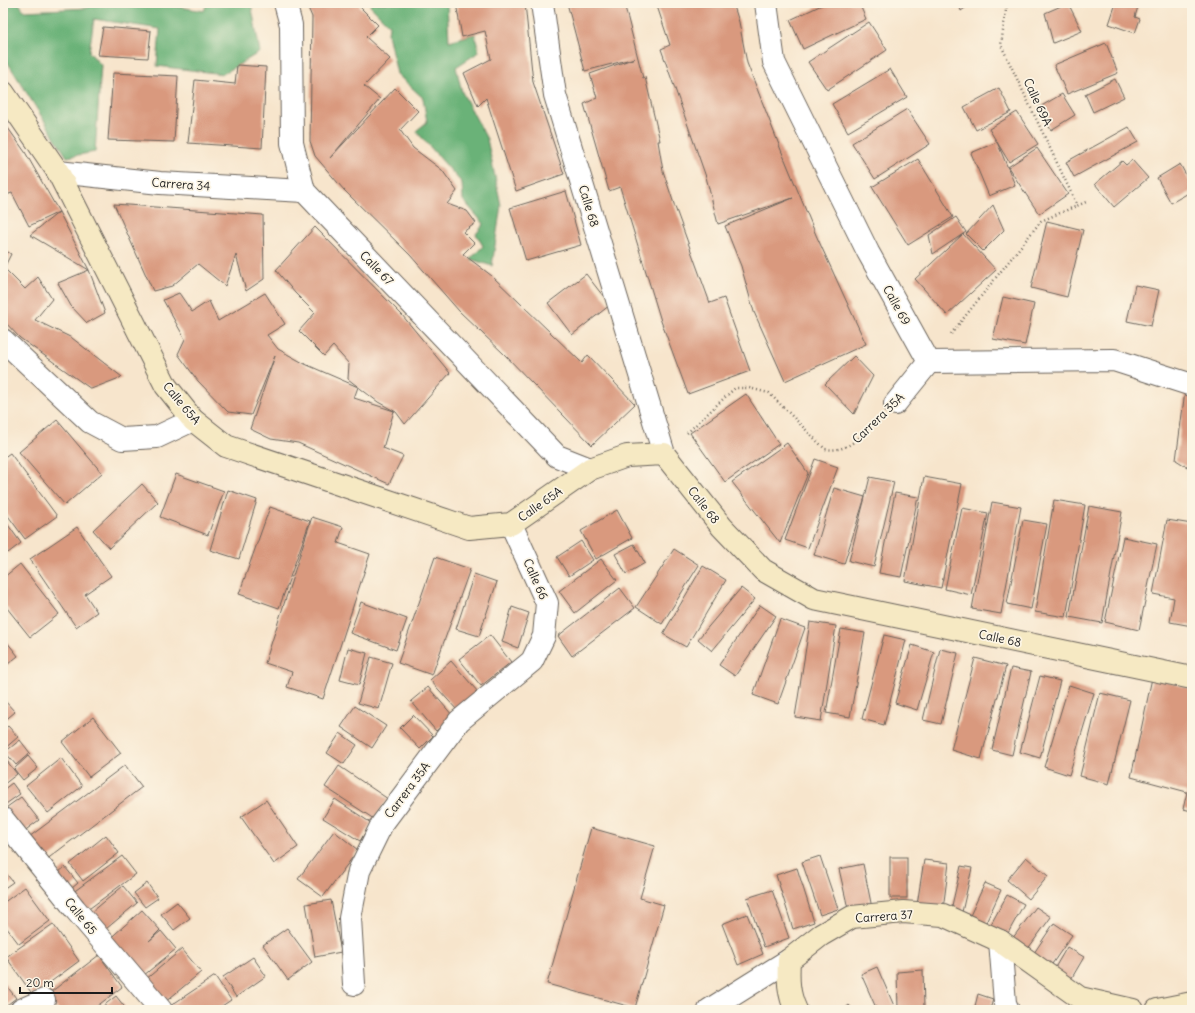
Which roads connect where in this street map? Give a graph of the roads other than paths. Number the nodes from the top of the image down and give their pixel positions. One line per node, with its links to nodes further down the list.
1 (285, 3): 6 (street, Calle 67)
2 (542, 3): 12 (street, Calle 68)
3 (766, 3): 8 (street, Calle 69)
4 (3, 92): 5 (main road, Calle 65A)
5 (58, 172): 6 (street, Carrera 34); 11 (main road, Calle 65A)
6 (304, 191): 13 (street, Calle 67)
7 (3, 340): 11 (street)
8 (929, 362): 9 (street); 10 (street, Carrera 35A)
9 (1192, 385)
10 (895, 404)
11 (193, 420): 14 (main road, Calle 65A)
12 (664, 454): 13 (main road); 16 (main road, Calle 68)
13 (590, 469): 14 (main road, Calle 65A)
14 (511, 524): 15 (street, Calle 66)
15 (544, 636): 20 (street, Carrera 35A)
16 (1192, 678)
17 (3, 818): 24 (street, Calle 65)
18 (1000, 941): 19 (main road, Carrera 37); 27 (street); 28 (main road, Carrera 37)
19 (789, 960): 25 (street, Carrera 37); 26 (main road)
20 (354, 984)
21 (44, 1000): 23 (street)
22 (1192, 1003): 29 (main road)
23 (21, 1010)
24 (161, 1010)
25 (709, 1010)
26 (796, 1010)
27 (1008, 1010)
28 (1133, 1010)
29 (1157, 1010)

